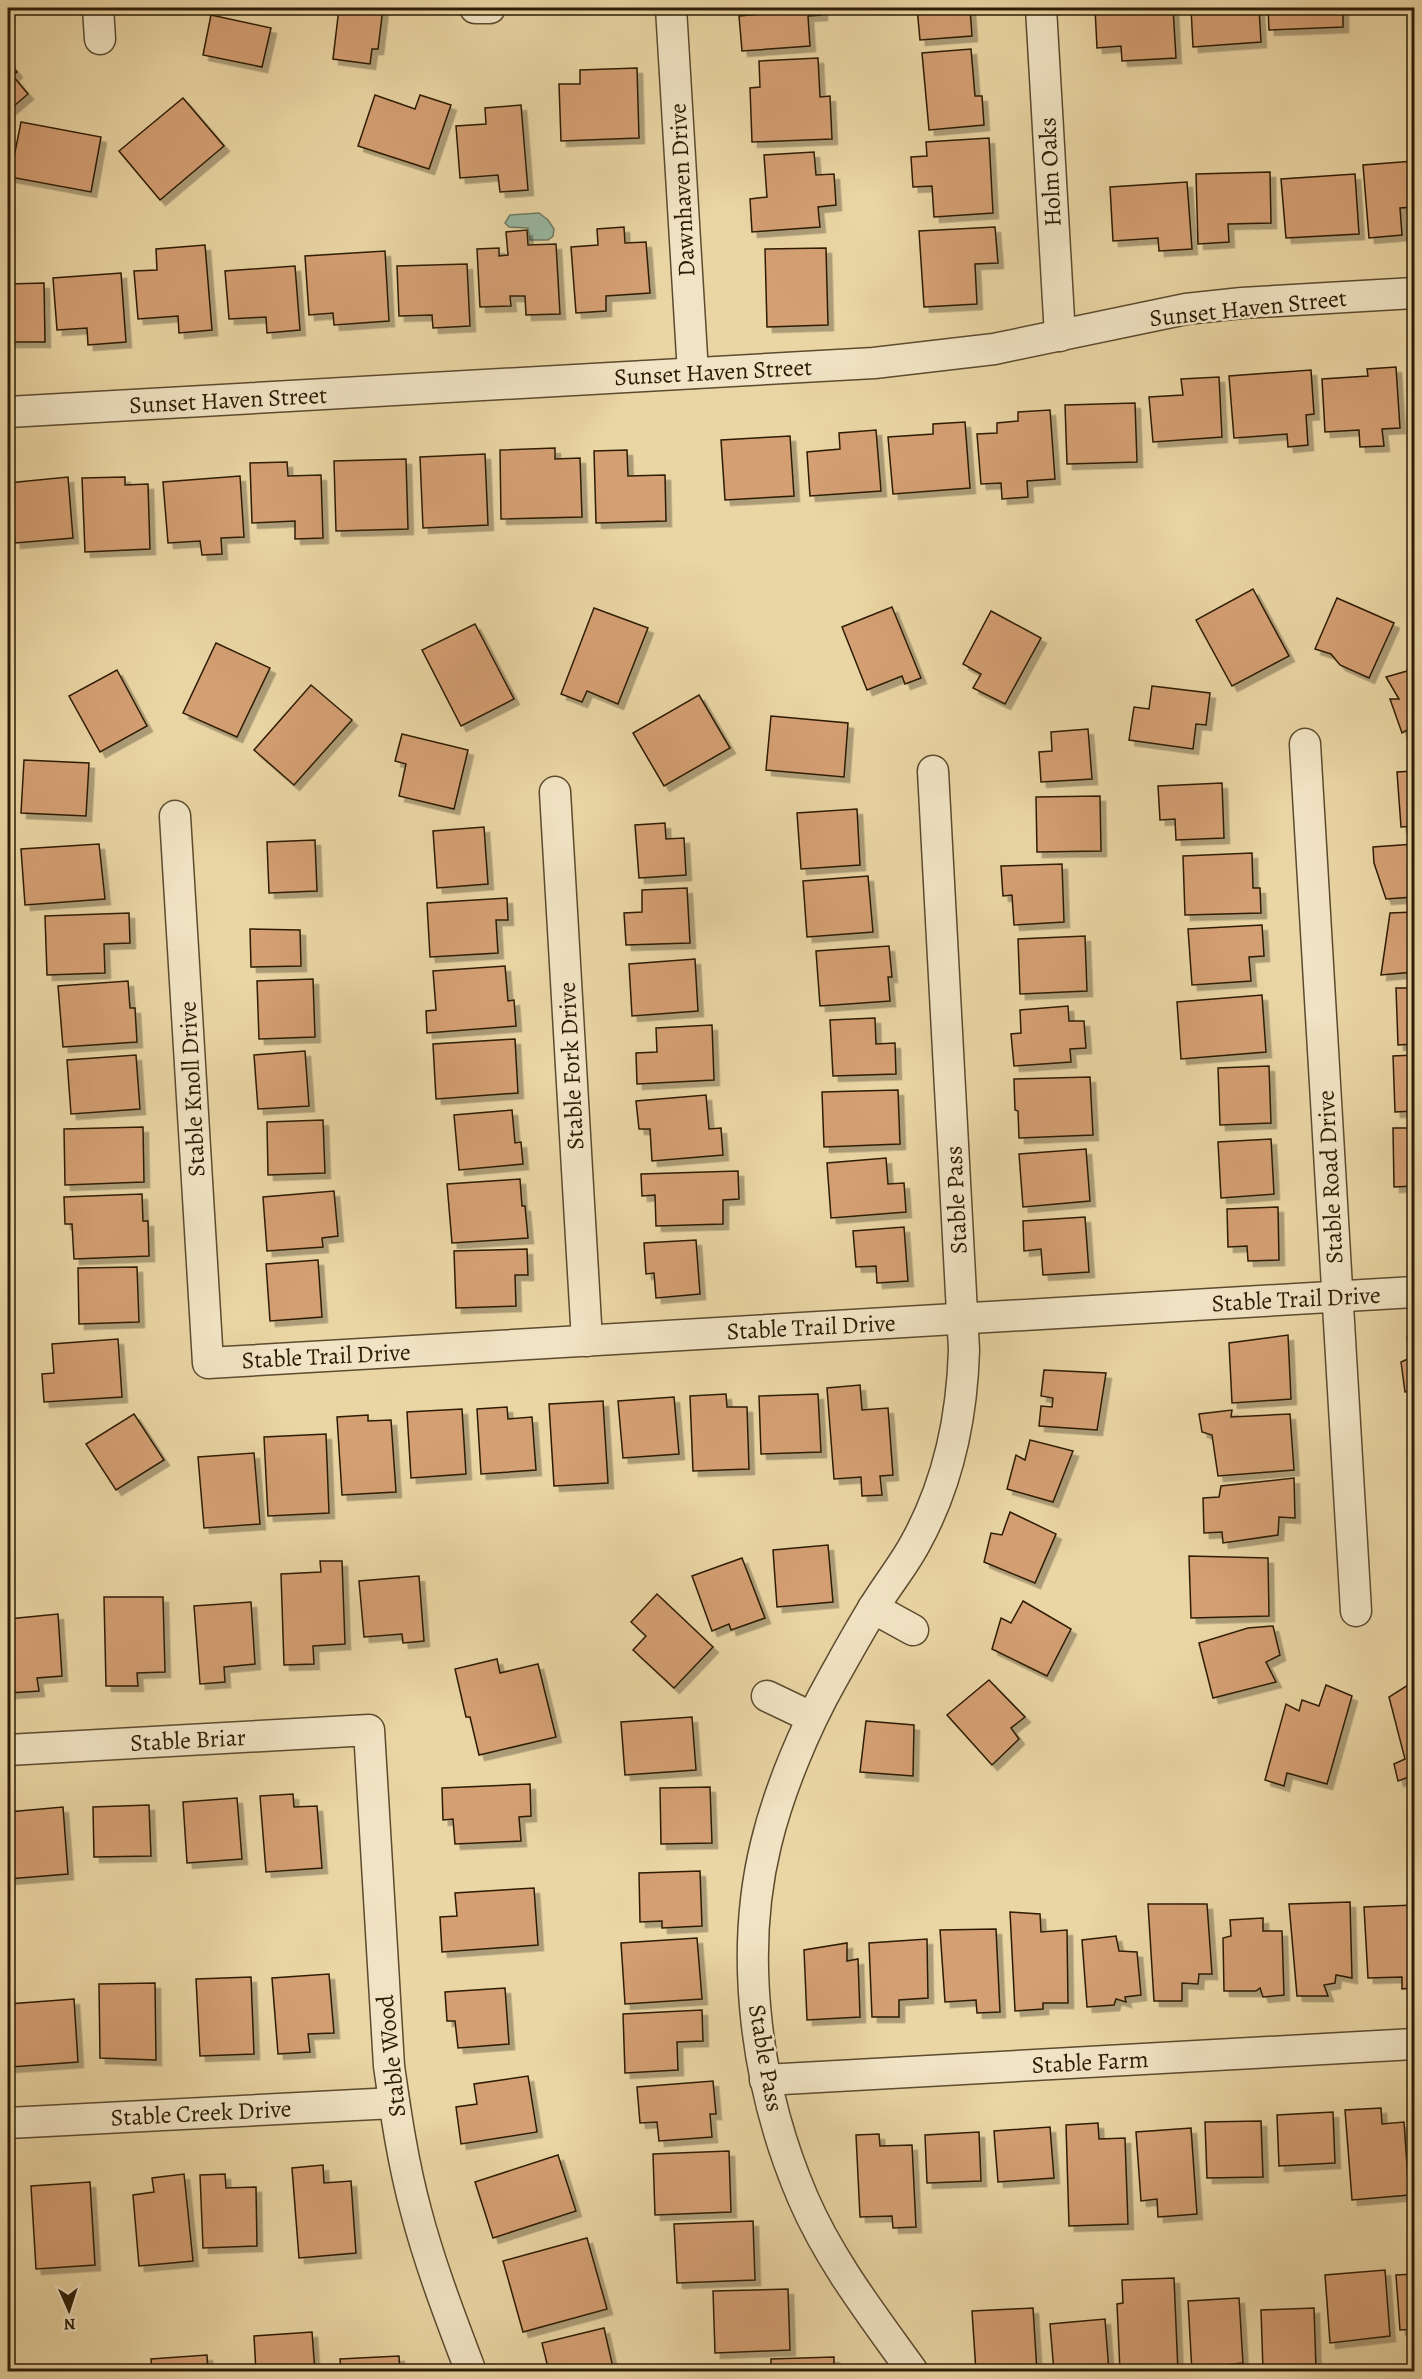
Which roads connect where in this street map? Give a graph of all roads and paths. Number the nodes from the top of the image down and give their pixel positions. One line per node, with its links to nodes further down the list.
1 (98, 8): 6 (street)
2 (475, 8): 3 (street)
3 (490, 8)
4 (671, 8): 9 (street, Dawnhaven Drive)
5 (1041, 8): 8 (street, Holm Oaks)
6 (100, 39)
7 (1414, 293): 8 (street, Sunset Haven Street)
8 (1060, 336): 9 (street, Sunset Haven Street)
9 (693, 373): 10 (street, Sunset Haven Street)
10 (8, 412)
11 (1305, 744): 16 (street, Stable Road Drive)
12 (933, 771): 17 (street, Stable Pass)
13 (555, 792): 18 (street, Stable Fork Drive)
14 (176, 816): 19 (street, Stable Knoll Drive)
15 (1414, 1292): 16 (street, Stable Trail Drive)
16 (1337, 1297): 17 (street, Stable Trail Drive); 21 (street, Stable Road Drive)
17 (962, 1318): 18 (street, Stable Trail Drive); 20 (street, Stable Pass)
18 (587, 1341): 19 (street, Stable Trail Drive)
19 (208, 1363)
20 (873, 1608): 22 (street); 24 (street, Stable Pass)
21 (1356, 1611)
22 (913, 1630)
23 (767, 1696): 24 (street)
24 (811, 1717): 28 (street, Stable Pass)
25 (369, 1730): 26 (street, Stable Briar); 29 (street, Stable Wood)
26 (8, 1750)
27 (1414, 2044): 28 (street, Stable Farm)
28 (765, 2080): 32 (street, Stable Pass)
29 (394, 2103): 30 (street, Stable Creek Drive); 31 (street, Stable Wood)
30 (8, 2124)
31 (471, 2372)
32 (913, 2372)

